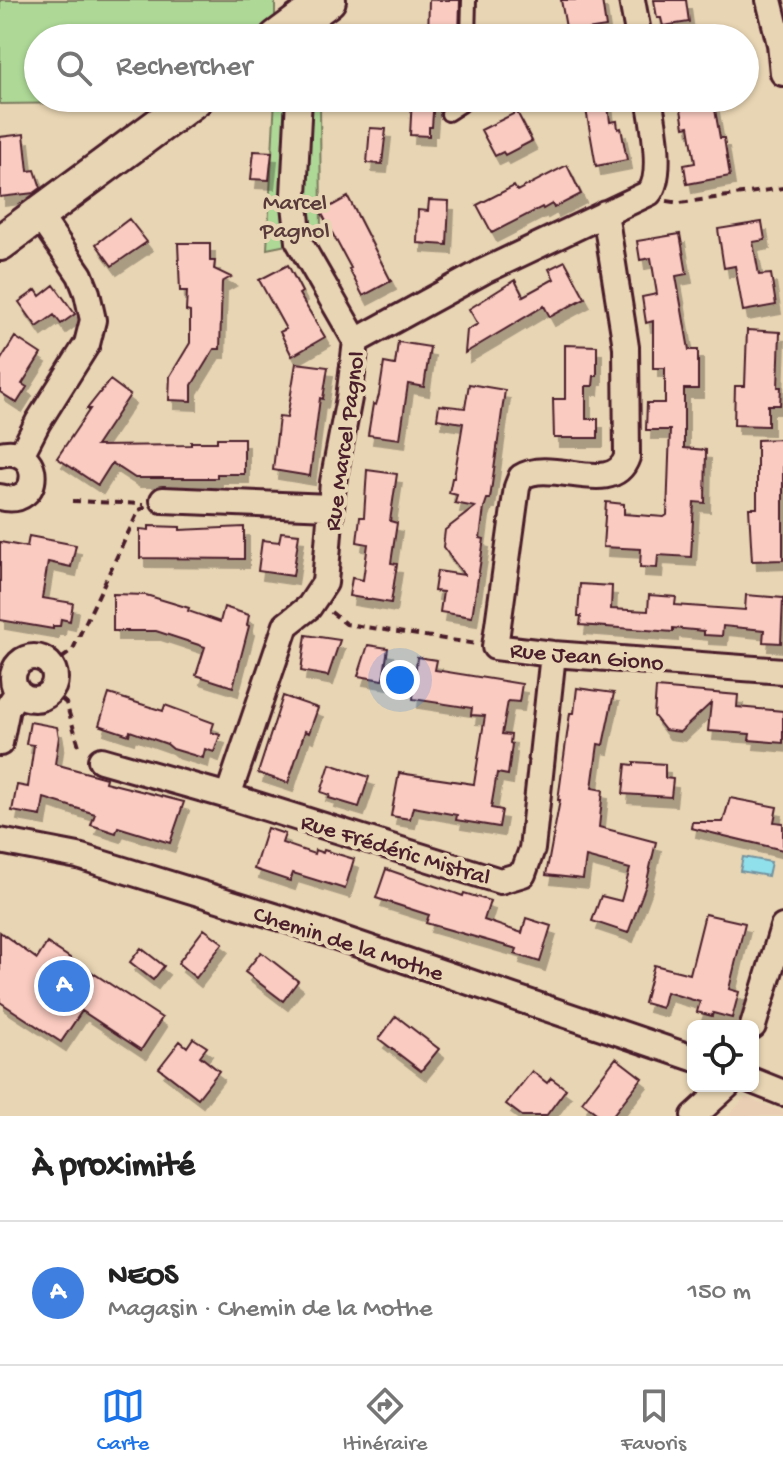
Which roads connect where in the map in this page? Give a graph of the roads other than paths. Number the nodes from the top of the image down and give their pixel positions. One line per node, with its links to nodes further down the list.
1 (469, 0): 4 (lane)
2 (632, 0): 5 (street)
3 (769, 0): 6 (street)
4 (468, 24)
5 (636, 24)
6 (783, 73)
7 (177, 112): 13 (street)
8 (298, 112): 15 (street)
9 (451, 112): 11 (lane)
10 (651, 112): 12 (street, Rue Marcel Pagnol)
11 (448, 114)
12 (605, 213): 15 (street, Rue Marcel Pagnol); 20 (street, Rue Jean Giono)
13 (38, 214): 14 (street); 16 (street)
14 (0, 243)
15 (356, 341): 19 (street, Rue Marcel Pagnol)
16 (11, 455): 17 (street)
17 (0, 497)
18 (163, 500): 19 (street)
19 (330, 507): 25 (street, Rue Marcel Pagnol)
20 (553, 654): 21 (street, Rue Jean Giono); 25 (street, Rue Frédéric Mistral)
21 (783, 671)
22 (18, 692): 22 (street); 23 (street)
23 (0, 743)
24 (101, 760): 25 (street, Rue Frédéric Mistral)
25 (228, 796)
26 (0, 841): 29 (street, Chemin de la Mothe)
27 (783, 927): 28 (street)
28 (755, 1020)
29 (687, 1056)
30 (759, 1083): 32 (street)
31 (722, 1092): 33 (street)
32 (783, 1093)
33 (704, 1112)

